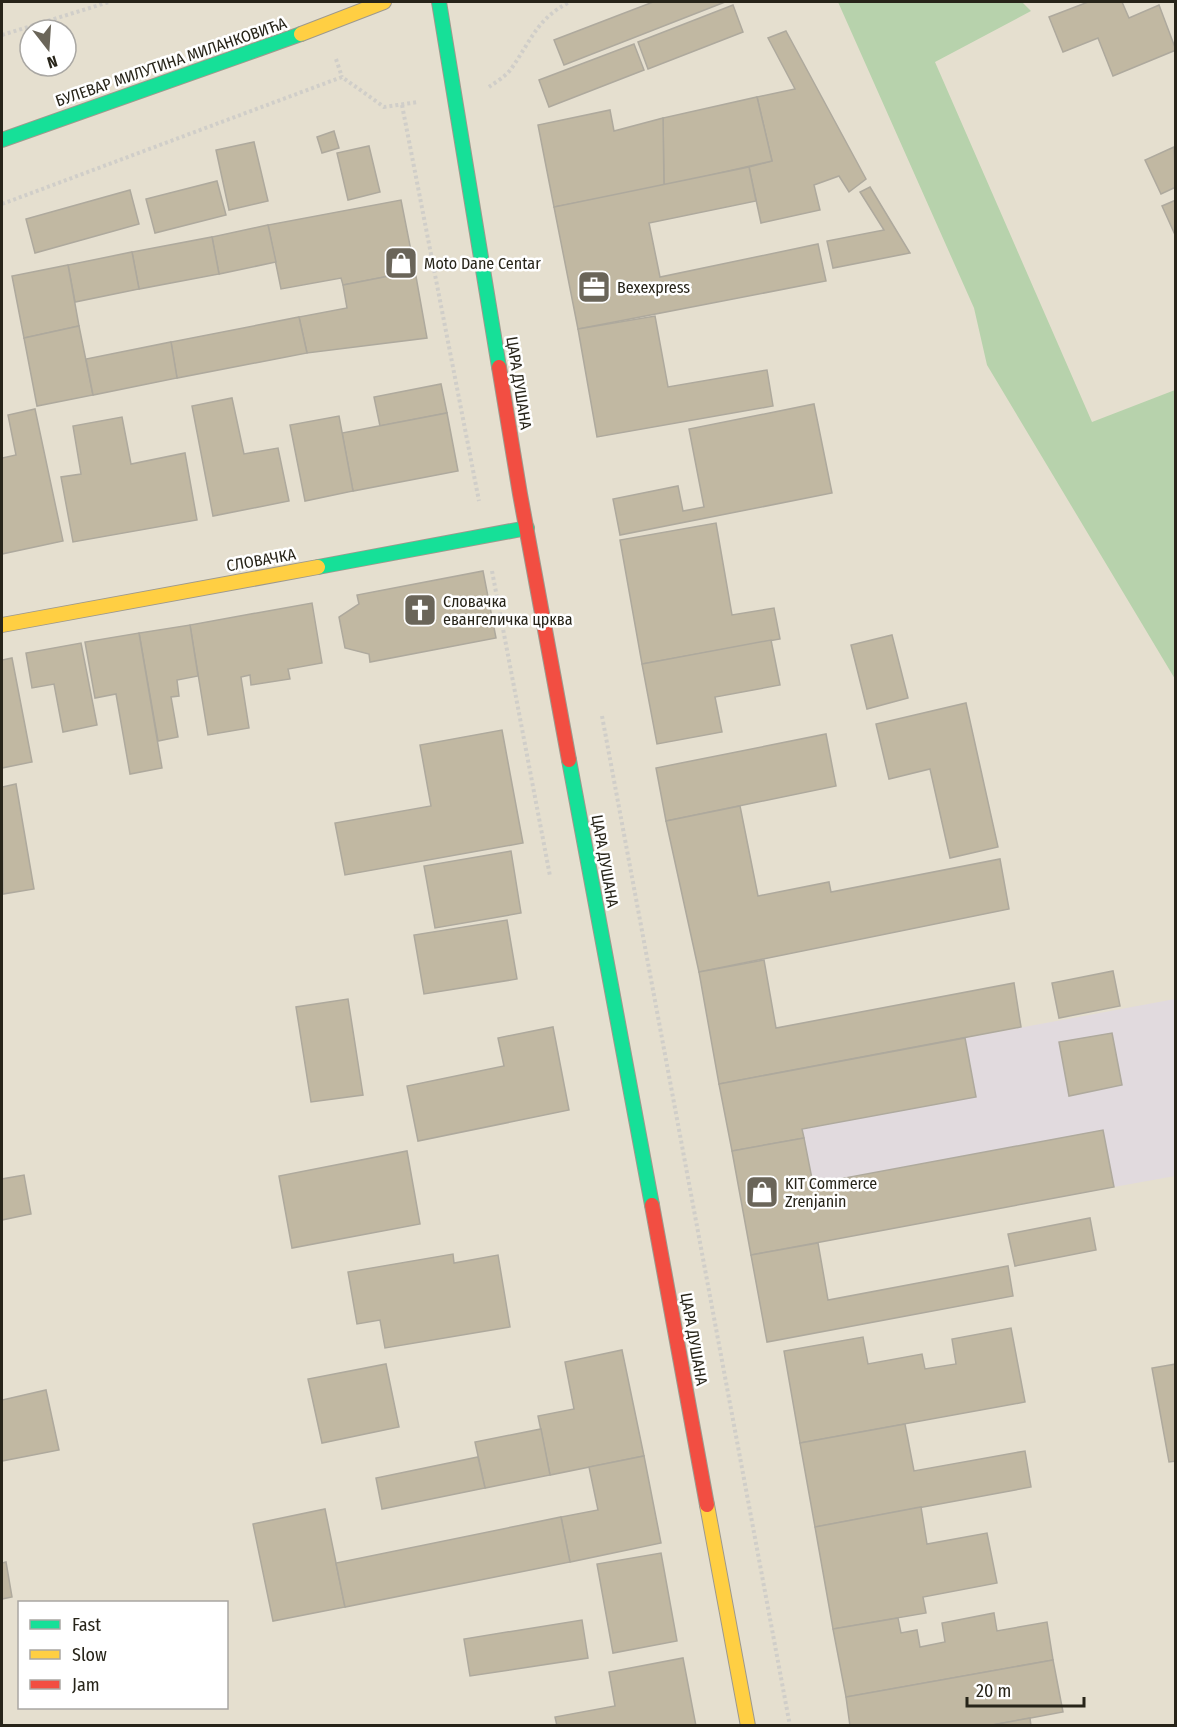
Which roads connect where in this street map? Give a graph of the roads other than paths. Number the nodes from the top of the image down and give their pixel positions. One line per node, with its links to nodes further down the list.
1 (384, 2): 3 (street, БУЛЕВАР МИЛУТИНА МИЛАНКОВИЋА)
2 (439, 2): 4 (street, ЦАРА ДУШАНА)
3 (2, 140)
4 (527, 528): 5 (street, СЛОВАЧКА); 6 (street, ЦАРА ДУШАНА)
5 (2, 625)
6 (748, 1725)

